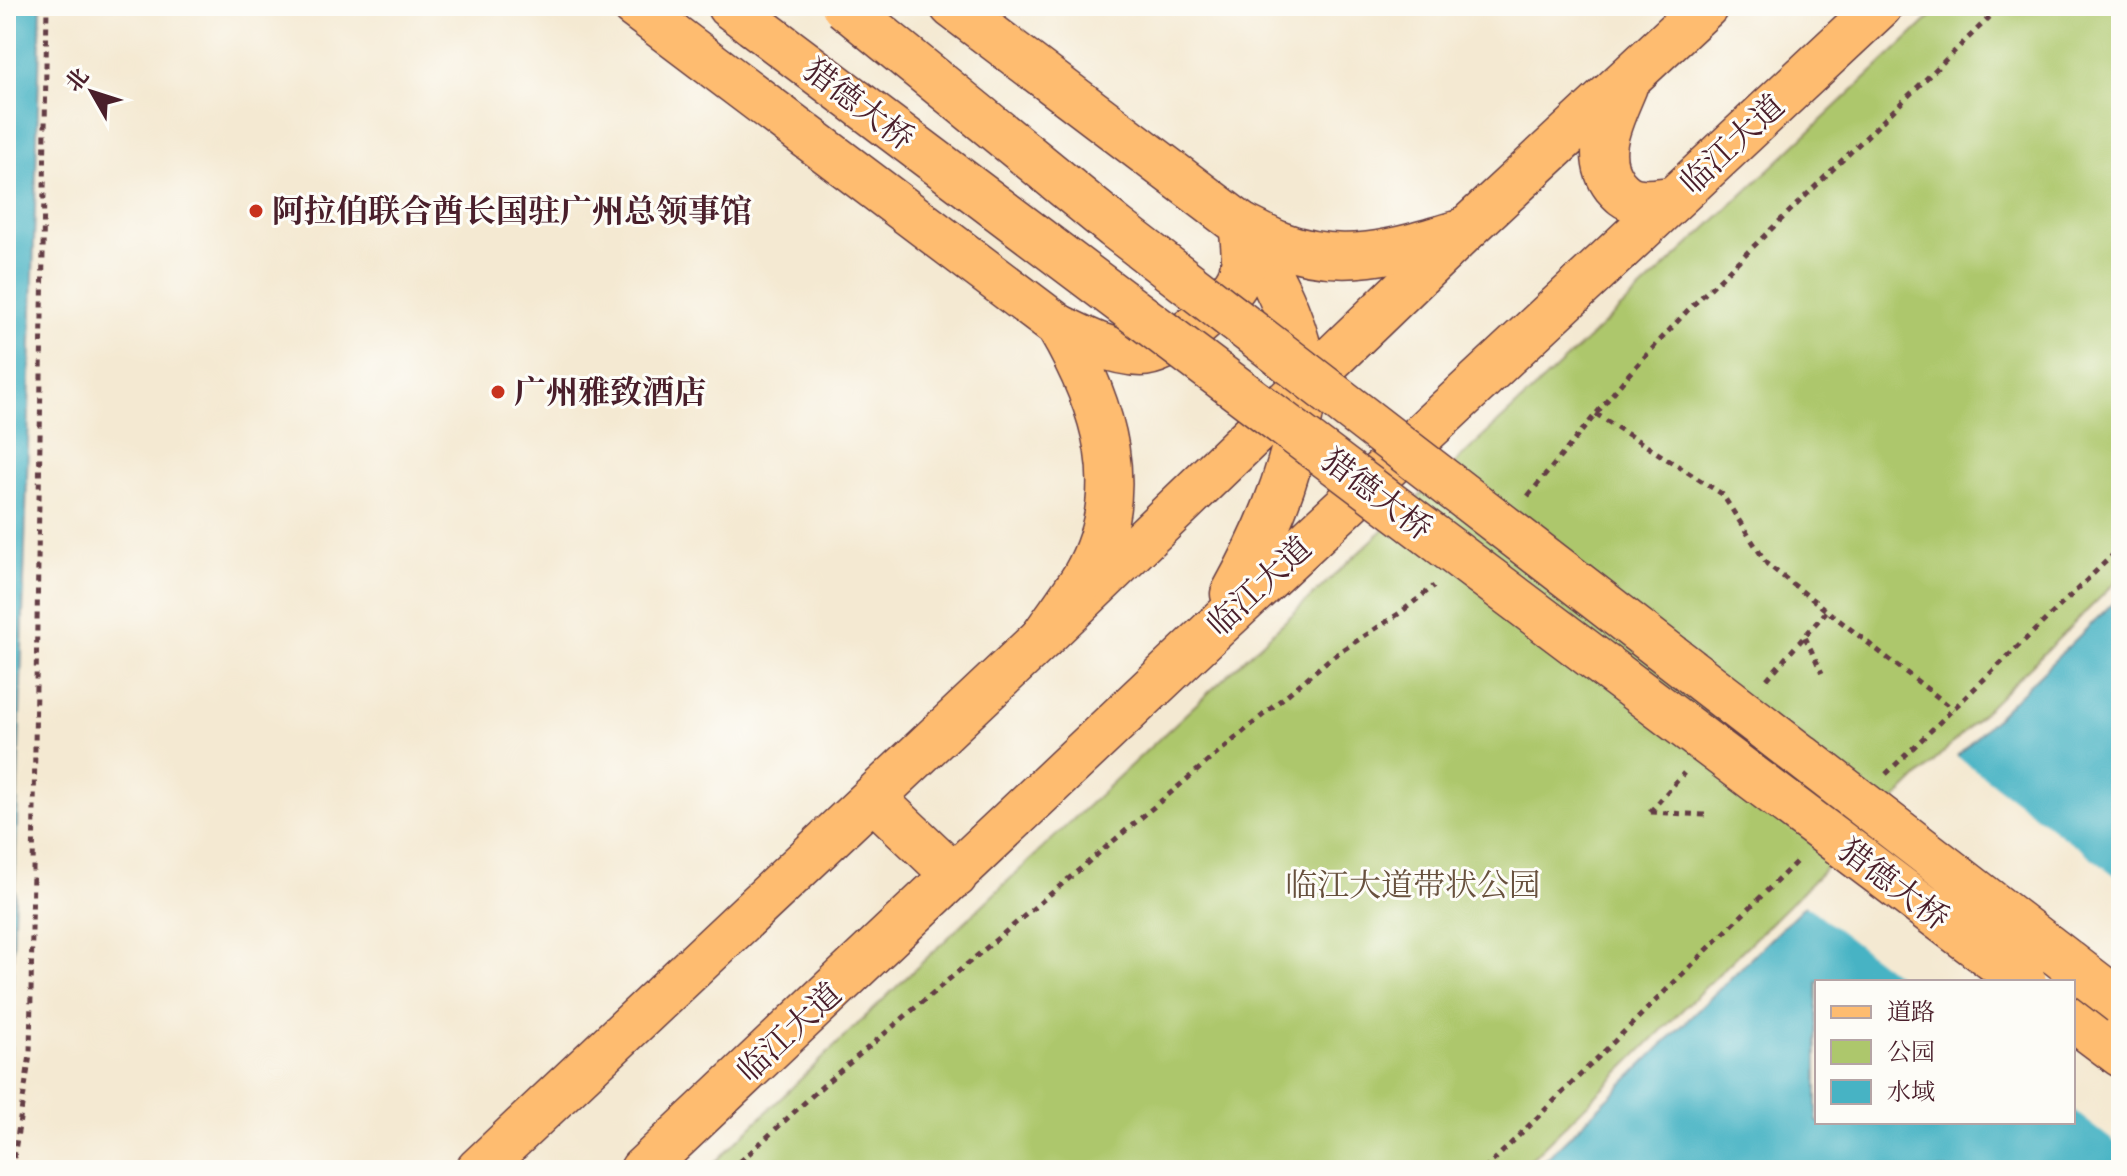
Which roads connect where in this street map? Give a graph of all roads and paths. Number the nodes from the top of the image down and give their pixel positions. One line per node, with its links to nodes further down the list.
1 (47, 6): 31 (path)
2 (634, 6): 13 (main road)
3 (844, 6): 28 (main road, 猎德大桥, bridge)
4 (952, 6): 11 (main road)
5 (1706, 6): 9 (main road)
6 (1880, 6): 10 (main road, 临江大道)
7 (2001, 6): 15 (path)
8 (741, 15): 27 (main road, 猎德大桥, bridge)
9 (1627, 80): 10 (main road); 12 (main road)
10 (1673, 199): 18 (main road, 临江大道)
11 (1241, 225): 12 (main road); 13 (main road); 14 (main road)
12 (1464, 231): 14 (main road)
13 (1058, 326): 20 (main road)
14 (1305, 384): 18 (main road); 20 (main road)
15 (1596, 414): 16 (path); 22 (path)
16 (1527, 497)
17 (1437, 585): 34 (path)
18 (1215, 628): 26 (main road, 临江大道)
19 (1805, 637): 21 (path)
20 (1042, 638): 23 (main road)
21 (1822, 673)
22 (1953, 709)
23 (873, 798): 26 (main road); 32 (main road)
24 (1650, 812): 25 (path)
25 (1705, 815)
26 (955, 876): 33 (main road, 临江大道)
27 (2021, 980)
28 (2121, 1003)
29 (2075, 1020): 30 (main road)
30 (2121, 1055)
31 (12, 1170)
32 (478, 1170)
33 (642, 1170)
34 (731, 1170)

